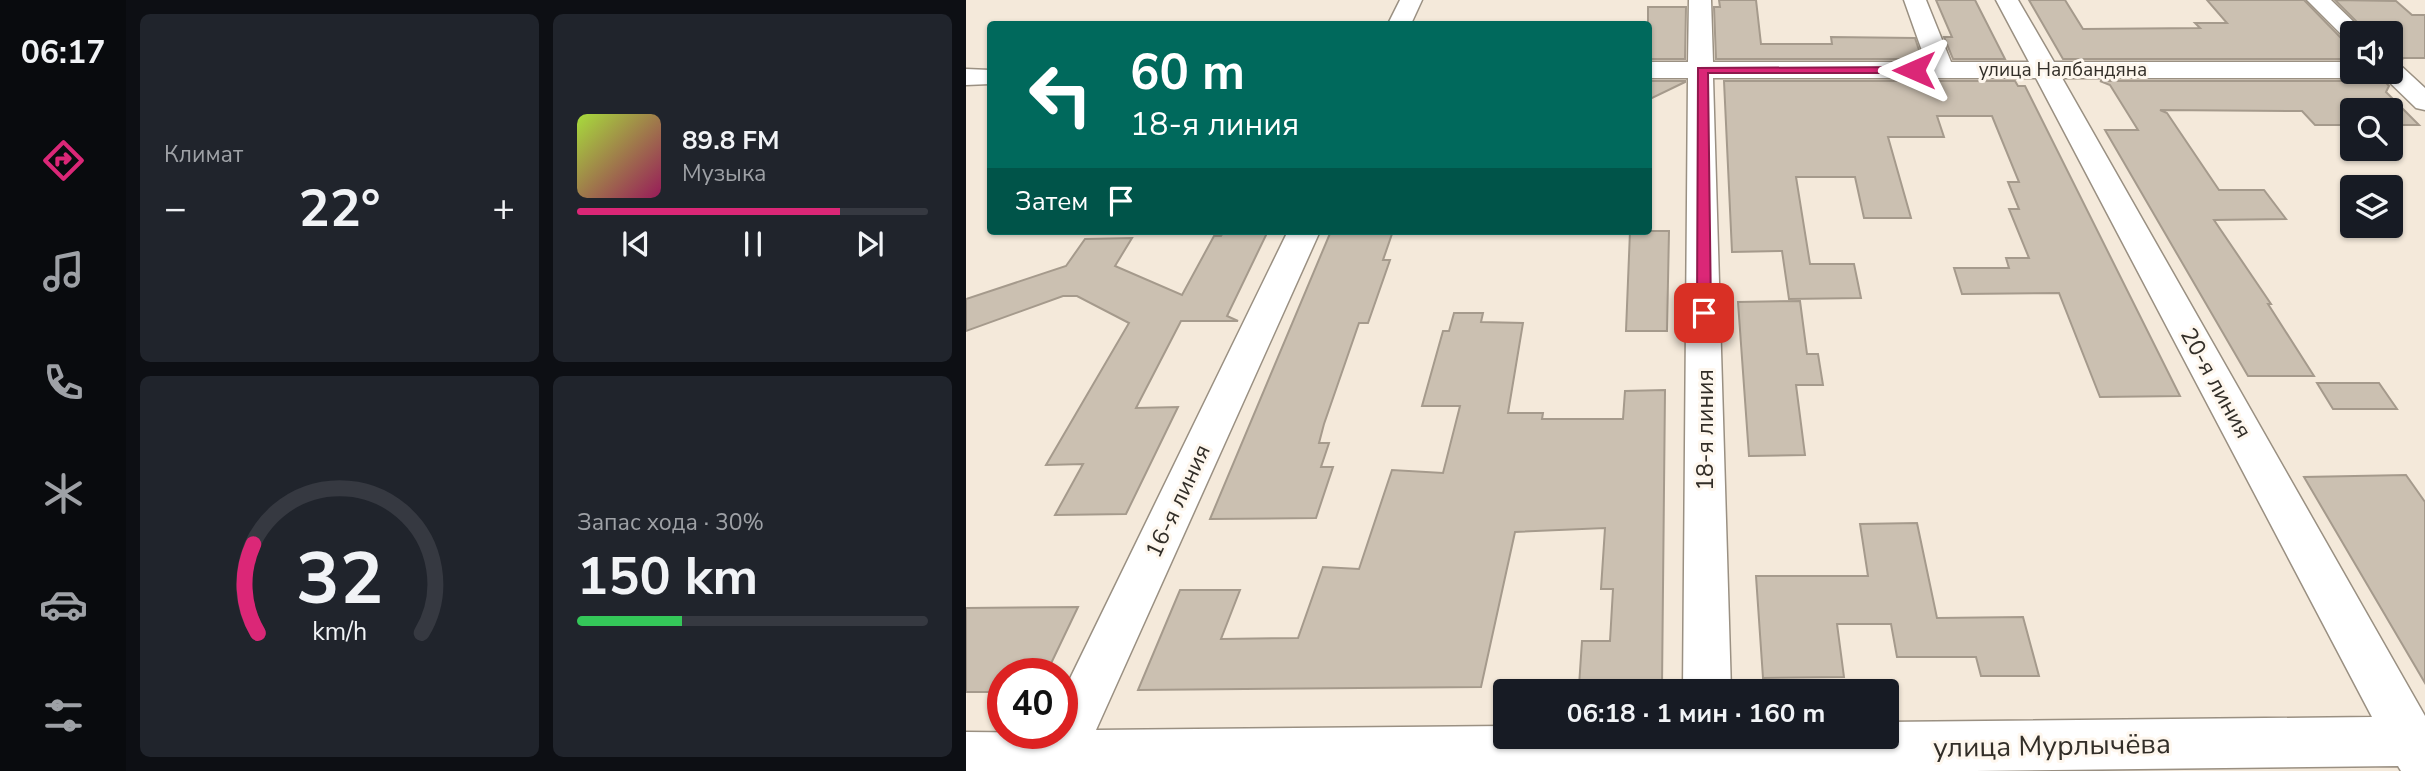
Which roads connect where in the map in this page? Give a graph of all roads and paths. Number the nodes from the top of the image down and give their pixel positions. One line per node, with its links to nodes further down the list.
1 (1411, 0): 6 (street)
2 (1700, 0): 11 (street, 18-я линия)
3 (1916, 0): 12 (street)
4 (2007, 0): 14 (street, 20-я линия)
5 (2318, 0): 7 (street)
6 (1401, 21)
7 (2340, 21)
8 (2340, 69): 14 (street, улица Налбандяна)
9 (2403, 69): 13 (street)
10 (1652, 70): 11 (street, улица Налбандяна)
11 (1702, 70): 12 (street, улица Налбандяна); 20 (street, 18-я линия)
12 (1941, 70): 14 (street, улица Налбандяна)
13 (2425, 70)
14 (2045, 71): 21 (street, 20-я линия)
15 (966, 77): 16 (street)
16 (987, 77)
17 (2403, 81): 18 (street)
18 (2425, 102)
19 (1302, 235): 25 (street, 16-я линия)
20 (1707, 679)
21 (2420, 749): 22 (street, улица Мурлычёва)
22 (1707, 753): 24 (street, улица Мурлычёва)
23 (966, 757): 25 (street, улица Мурлычёва)
24 (1268, 763): 25 (street, улица Мурлычёва)
25 (1056, 764)

